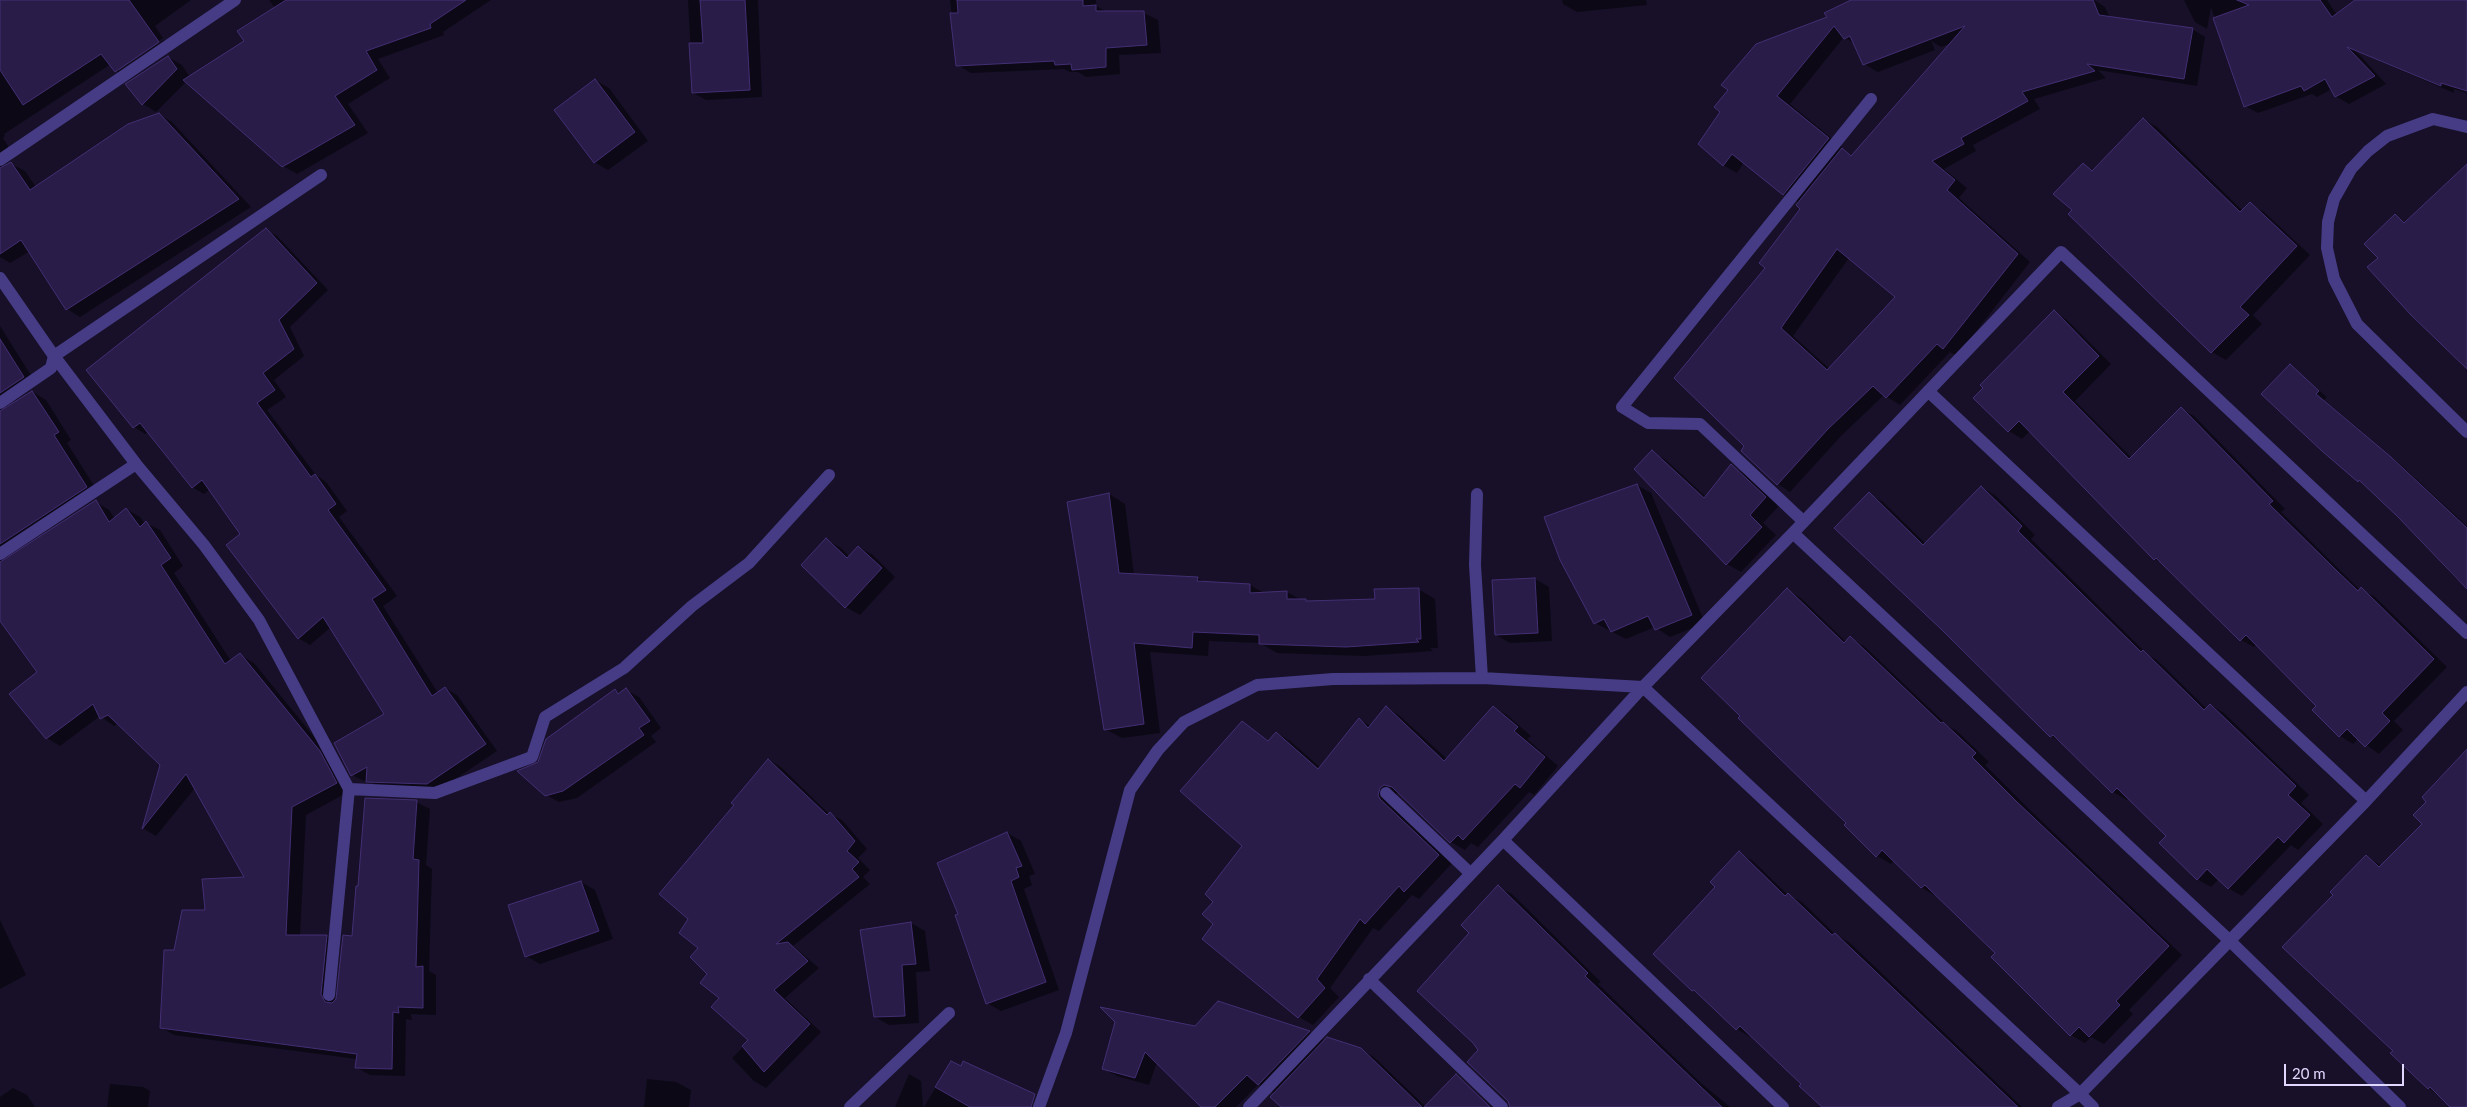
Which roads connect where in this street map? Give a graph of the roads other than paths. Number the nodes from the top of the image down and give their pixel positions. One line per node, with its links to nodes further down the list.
1 (234, 0): 4 (street)
2 (1871, 99): 14 (street)
3 (2467, 127): 10 (street)
4 (0, 160)
5 (321, 175): 7 (street)
6 (0, 278): 7 (street)
7 (54, 356): 9 (street); 11 (street)
8 (1928, 391): 14 (street); 17 (street); 23 (street)
9 (0, 403)
10 (2467, 432)
11 (136, 464): 16 (street); 21 (street)
12 (829, 475): 21 (street)
13 (1476, 494): 18 (street)
14 (1803, 521): 15 (street)
15 (1793, 533): 19 (street); 26 (street)
16 (0, 554)
17 (2467, 633)
18 (1482, 678): 19 (street); 32 (street)
19 (1643, 687): 24 (street); 30 (street)
20 (2467, 692): 23 (street)
21 (348, 789): 28 (street)
22 (1386, 793): 25 (street)
23 (2366, 801): 26 (street)
24 (1503, 840): 25 (street); 35 (street)
25 (1470, 873): 27 (street)
26 (2229, 940): 30 (street); 38 (street)
27 (1369, 979): 33 (street); 34 (street)
28 (329, 995)
29 (949, 1014): 31 (street)
30 (2080, 1094): 36 (street); 37 (street)
31 (850, 1107)
32 (1039, 1107)
33 (1248, 1107)
34 (1502, 1107)
35 (1783, 1107)
36 (2058, 1107)
37 (2094, 1107)
38 (2400, 1107)

